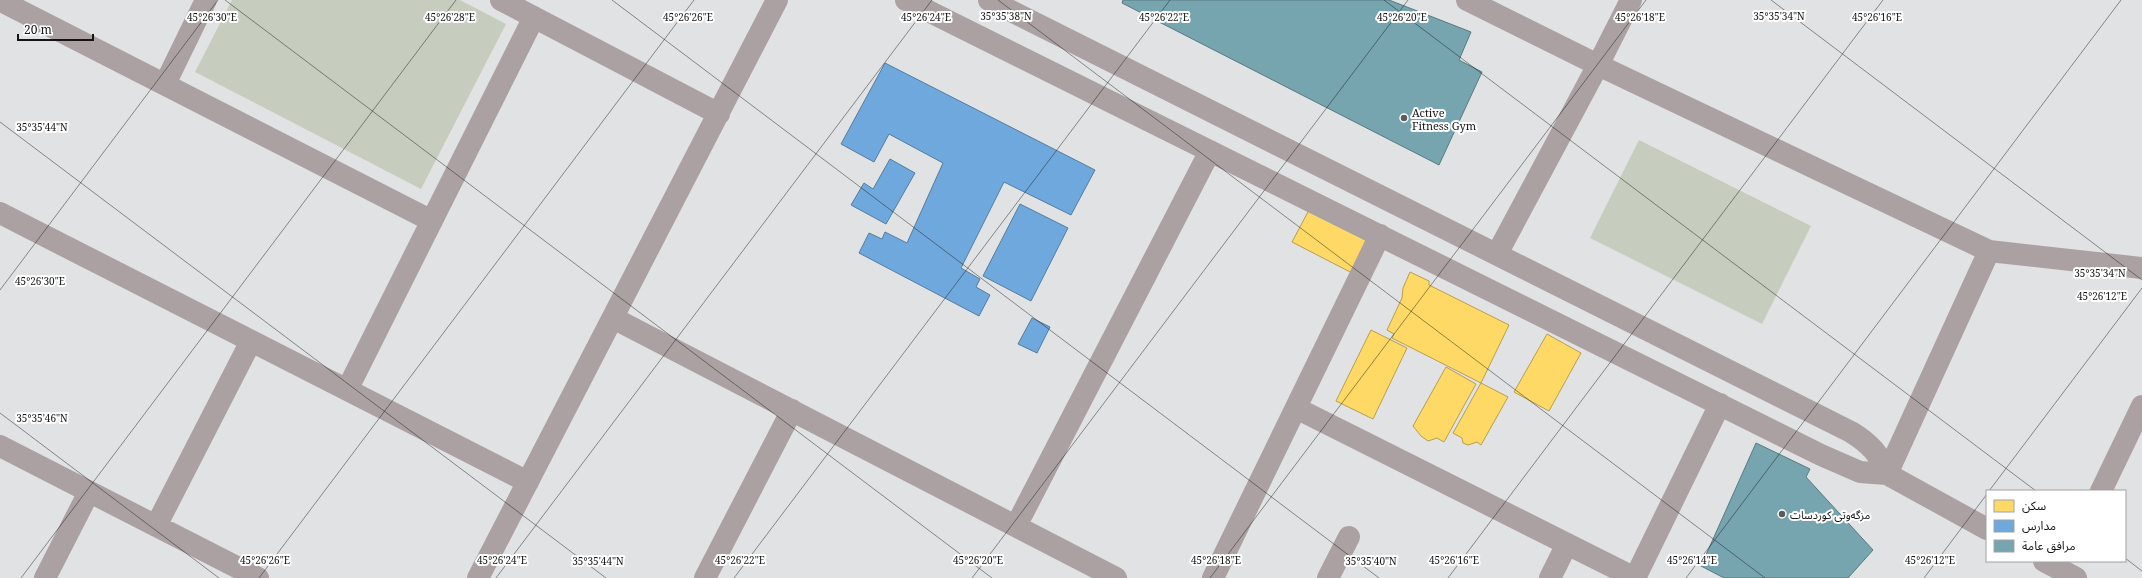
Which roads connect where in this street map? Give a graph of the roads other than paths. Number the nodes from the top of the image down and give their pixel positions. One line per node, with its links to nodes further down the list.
1 (206, 0): 11 (street)
2 (501, 0): 9 (street)
3 (777, 0): 12 (street)
4 (906, 0): 13 (street)
5 (989, 0): 18 (street)
6 (1467, 0): 10 (street)
7 (1631, 0): 10 (street)
8 (4, 5): 11 (street)
9 (534, 17): 12 (street); 15 (street)
10 (1598, 65): 17 (street); 18 (street)
11 (164, 84): 15 (street)
12 (719, 114): 20 (street)
13 (1210, 151): 16 (street); 33 (street)
14 (0, 213): 21 (street)
15 (432, 221): 22 (street)
16 (1380, 235): 23 (street); 25 (street)
17 (1989, 251): 19 (street); 28 (street)
18 (1497, 254): 28 (street)
19 (2142, 268)
20 (613, 318): 26 (street); 29 (street)
21 (251, 341): 22 (street); 32 (street)
22 (347, 390): 29 (street)
23 (1720, 404): 28 (street); 45 (street)
24 (2142, 406): 30 (street)
25 (1296, 408): 36 (street); 42 (street)
26 (792, 410): 33 (street); 40 (street)
27 (0, 446): 31 (street)
28 (1886, 474): 34 (street)
29 (528, 482): 39 (street)
30 (2101, 490)
31 (89, 492): 32 (street); 38 (street)
32 (156, 526): 37 (street)
33 (1016, 526): 41 (street)
34 (1986, 529)
35 (1349, 537): 43 (street)
36 (1567, 544): 44 (street); 45 (street)
37 (252, 577)
38 (45, 578)
39 (478, 578)
40 (705, 578)
41 (1116, 578)
42 (1213, 578)
43 (1328, 578)
44 (1550, 578)
45 (1635, 578)

